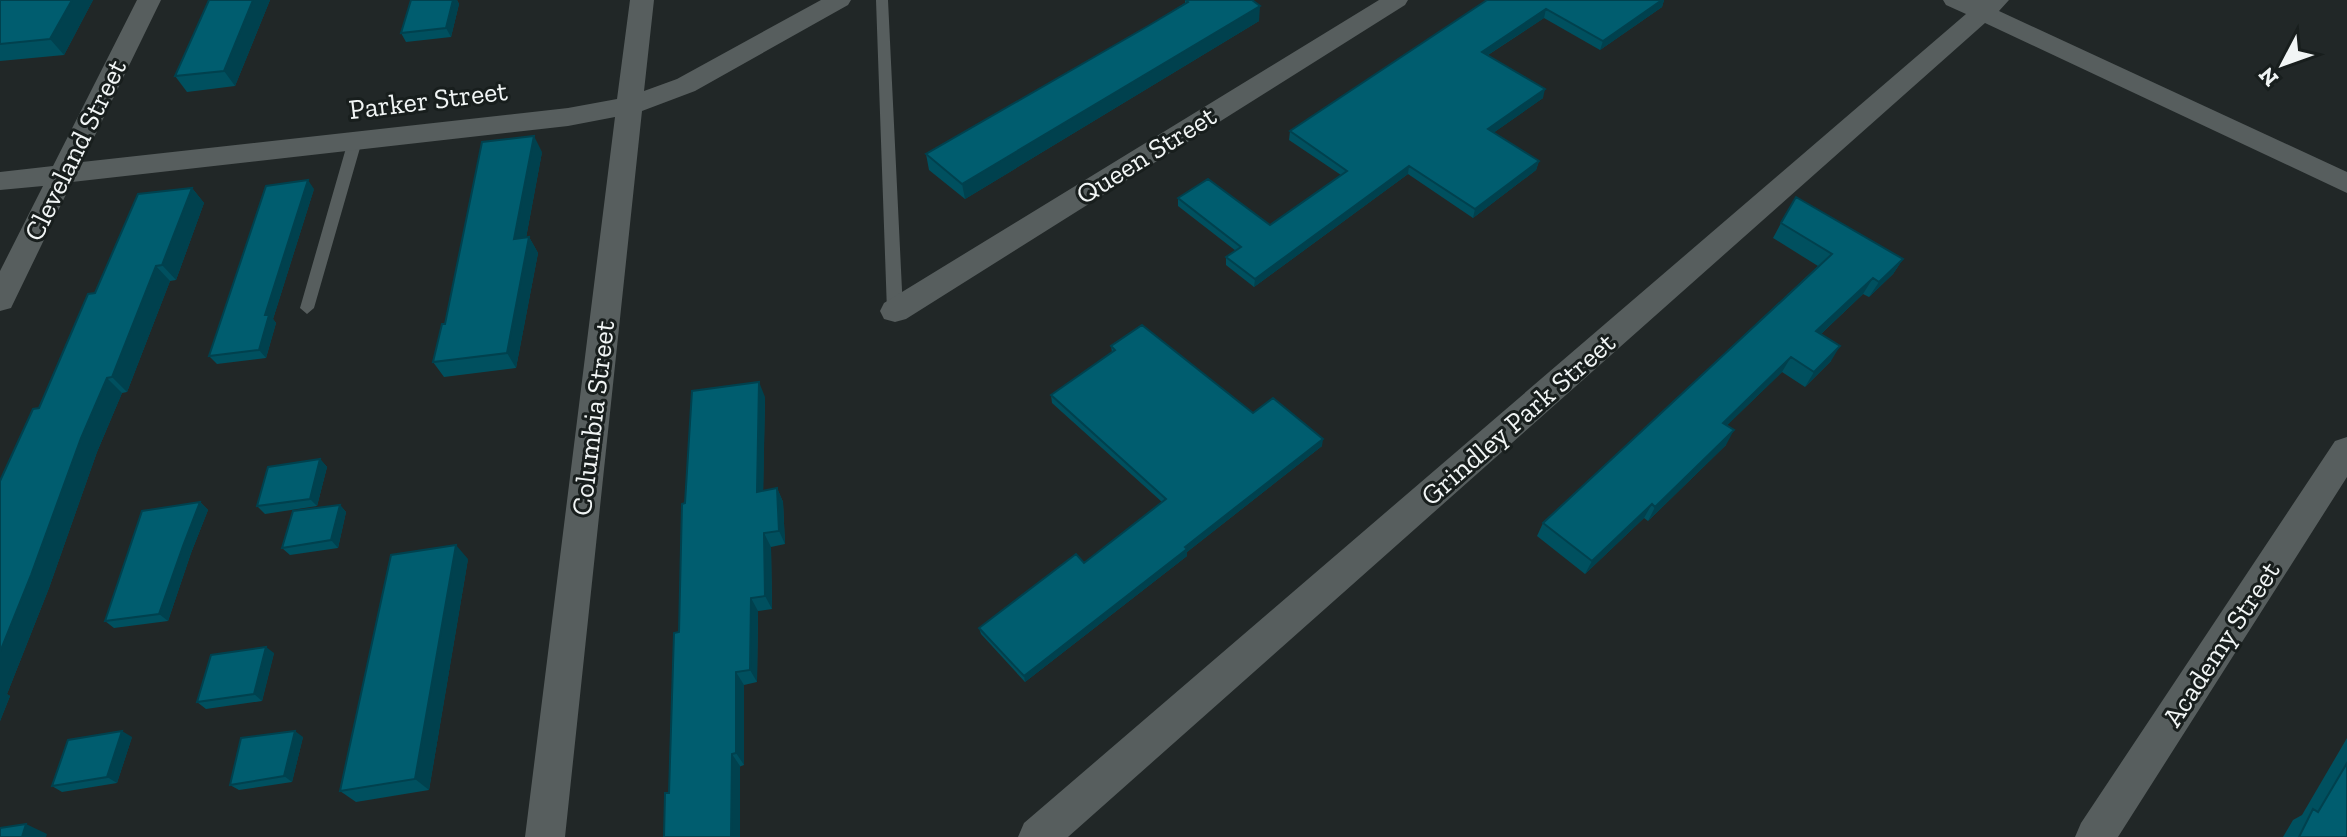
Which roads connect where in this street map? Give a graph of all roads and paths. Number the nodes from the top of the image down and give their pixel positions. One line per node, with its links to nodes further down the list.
1 (149, 0): 9 (street, Cleveland Street)
2 (642, 0): 7 (street, Columbia Street)
3 (839, 0): 7 (street, Parker Street)
4 (882, 0): 14 (lane)
5 (1396, 0): 14 (street, Queen Street)
6 (1978, 4): 11 (street); 17 (street, Grindley Park Street)
7 (629, 106): 8 (street, Parker Street); 16 (street, Columbia Street)
8 (355, 141): 9 (street, Parker Street); 13 (lane)
9 (63, 174): 10 (street, Parker Street); 12 (street, Cleveland Street)
10 (0, 181)
11 (2347, 183)
12 (0, 300)
13 (307, 308)
14 (895, 311)
15 (2347, 450): 18 (street, Academy Street)
16 (545, 837)
17 (1038, 837)
18 (2095, 837)

